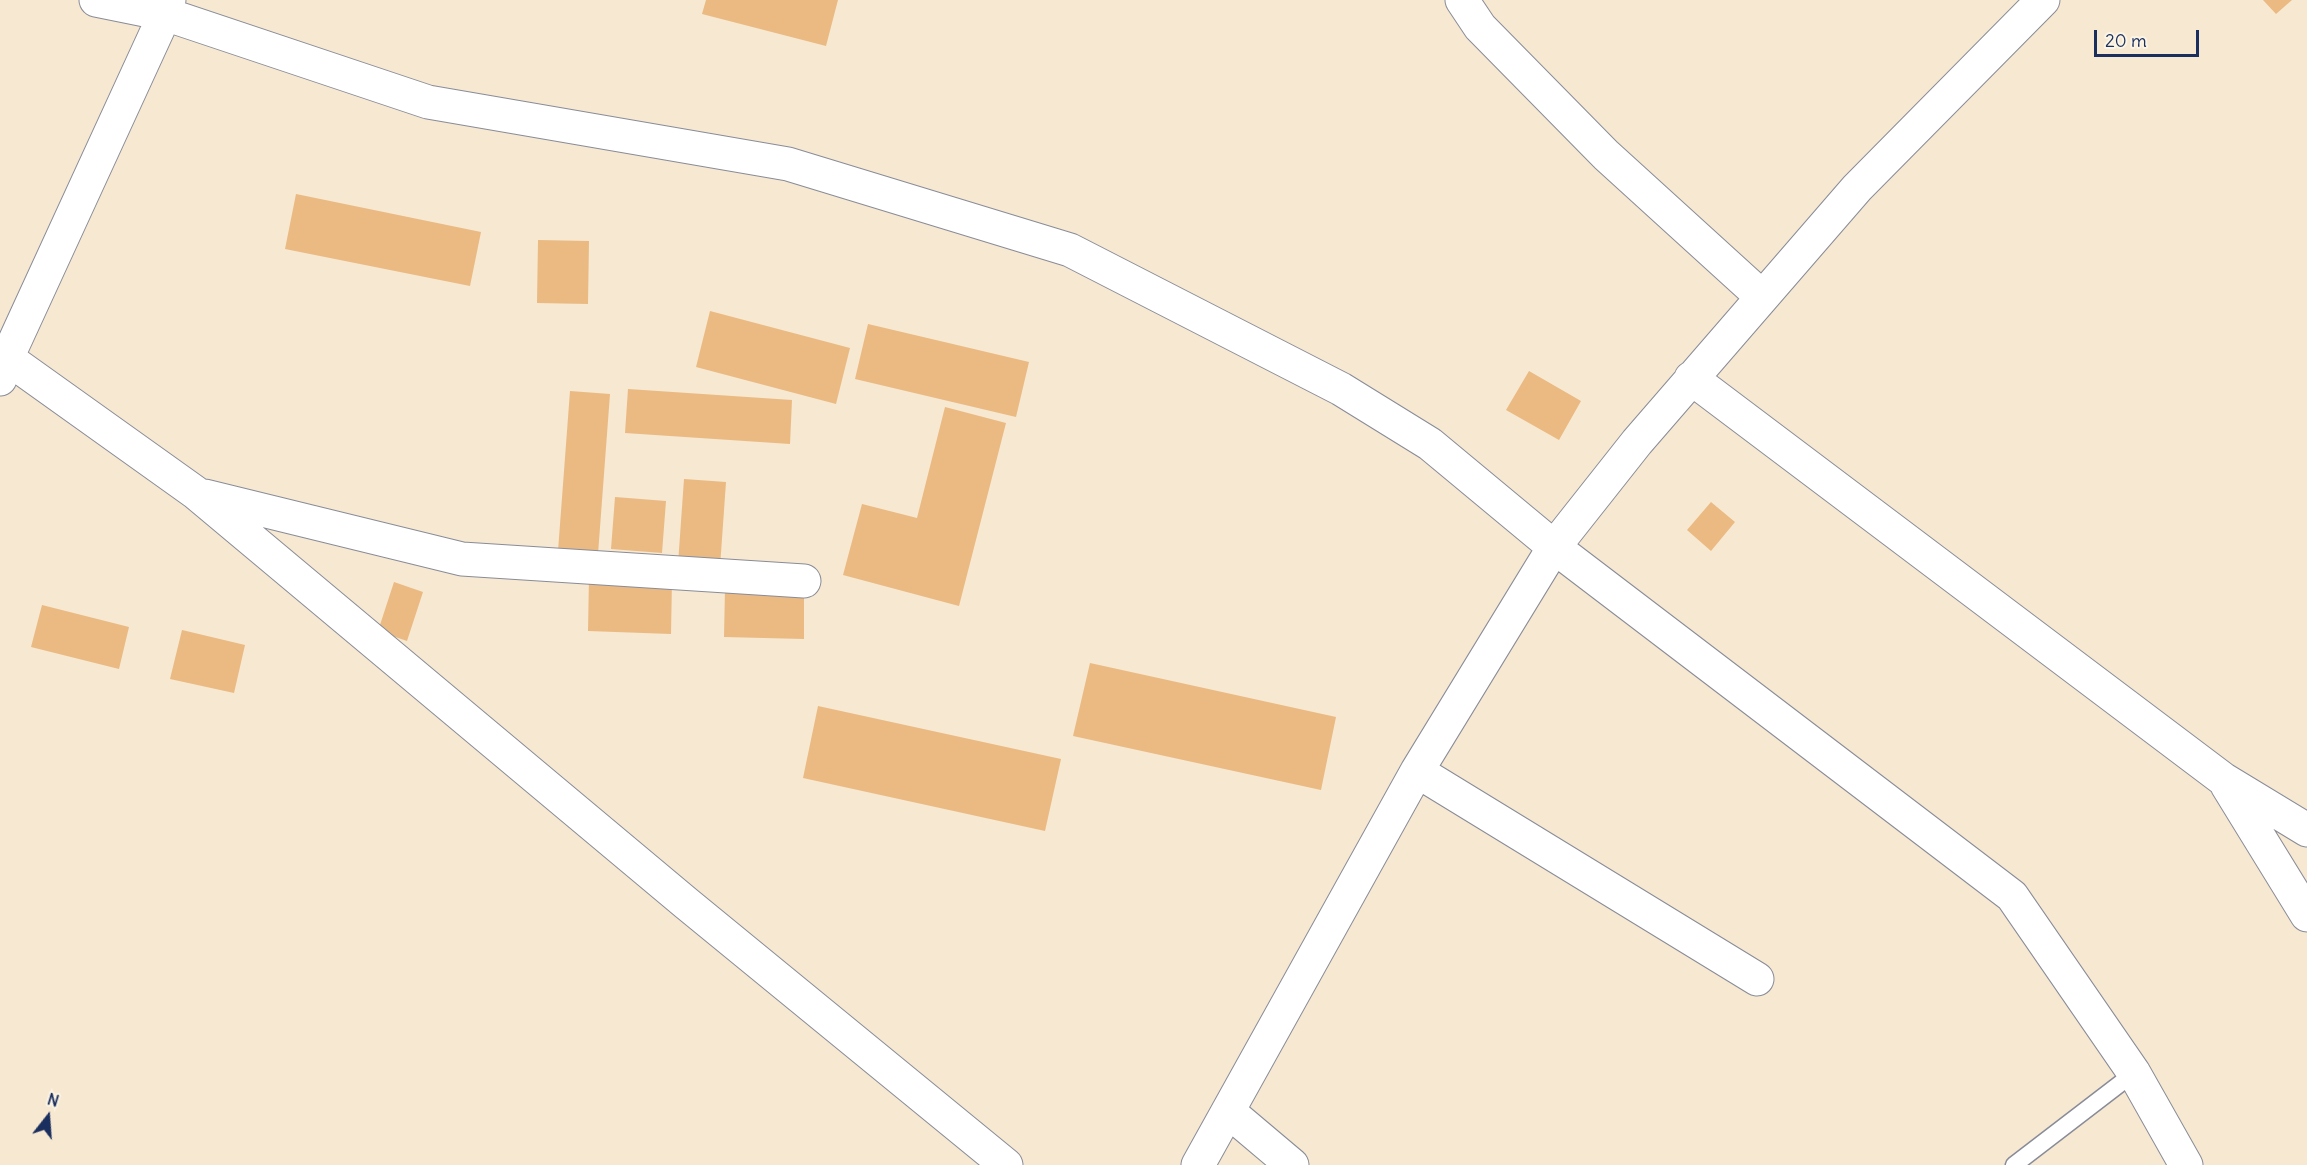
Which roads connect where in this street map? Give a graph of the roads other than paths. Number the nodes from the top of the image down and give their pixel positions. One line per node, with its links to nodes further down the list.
1 (96, 0): 4 (street)
2 (1462, 0): 5 (street)
3 (2043, 0): 5 (street)
4 (167, 7): 6 (street); 9 (street)
5 (1761, 296): 7 (street)
6 (4, 369): 8 (street)
7 (1691, 378): 9 (street); 12 (street)
8 (196, 493): 10 (street); 18 (street)
9 (1554, 547): 11 (street); 16 (street)
10 (804, 581)
11 (1417, 771): 15 (street); 17 (street)
12 (2223, 779): 13 (street); 14 (street)
13 (2307, 830)
14 (2307, 915)
15 (1757, 979)
16 (2134, 1073): 21 (lane); 22 (street)
17 (1228, 1111): 19 (street); 20 (street)
18 (1006, 1165)
19 (1198, 1165)
20 (1292, 1165)
21 (2014, 1165)
22 (2186, 1165)

